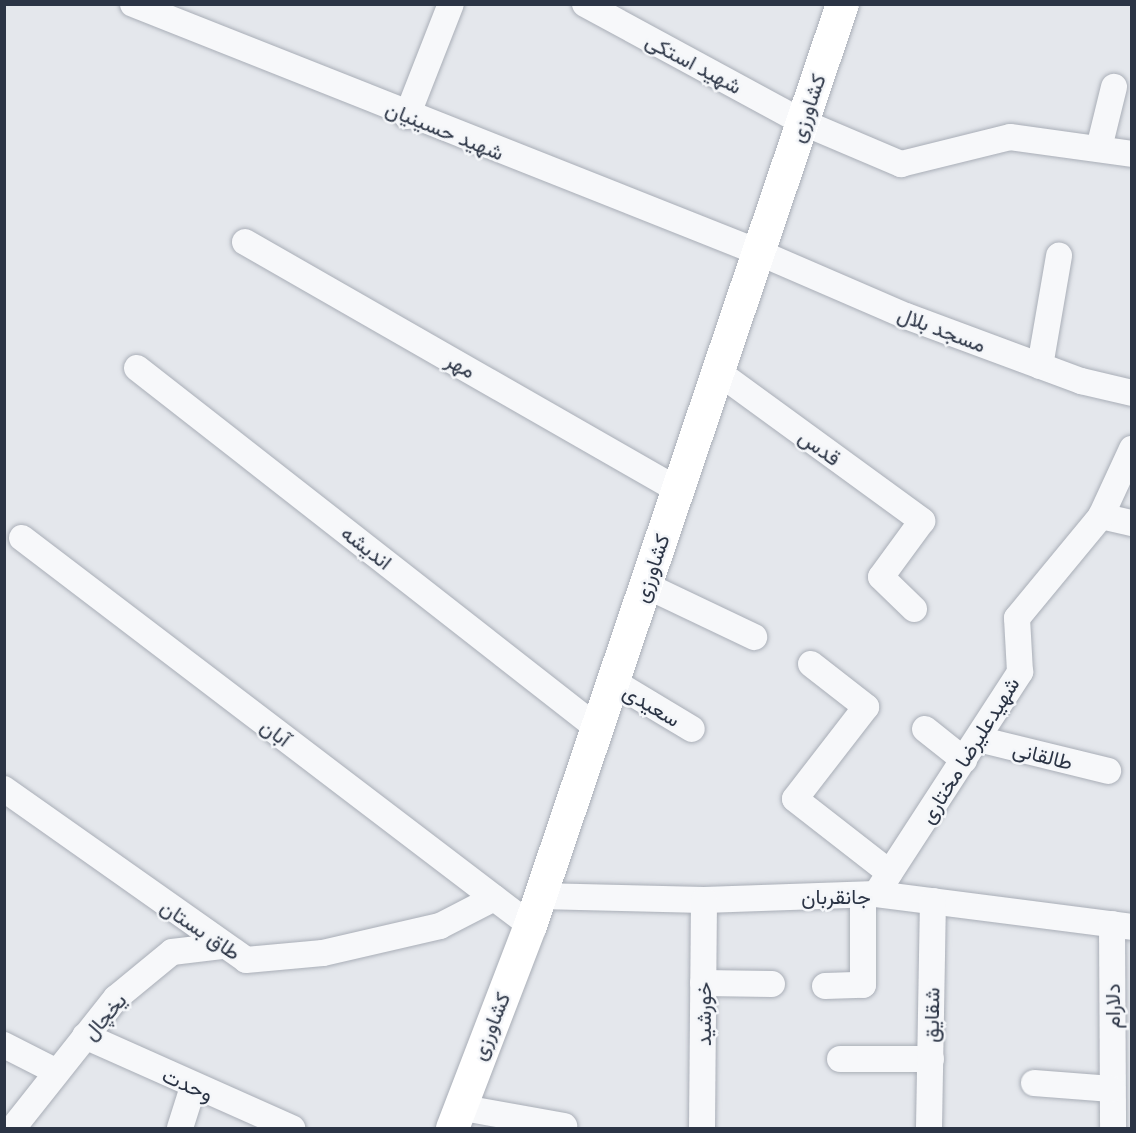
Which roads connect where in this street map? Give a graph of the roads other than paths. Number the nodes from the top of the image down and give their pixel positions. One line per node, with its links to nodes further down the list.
1 (133, 4): 6 (street, شهید حسینیان)
2 (451, 4): 6 (street)
3 (585, 4): 7 (street, شهید استکی)
4 (842, 4): 7 (street, کشاورزی)
5 (1114, 87): 8 (street)
6 (407, 116): 11 (street, شهید حسینیان)
7 (802, 122): 8 (street, شهید استکی); 11 (street, کشاورزی)
8 (1099, 148): 9 (street, شهید استکی)
9 (1131, 154)
10 (245, 242): 18 (street, مهر)
11 (758, 252): 13 (street, مسجد بلال); 15 (street, کشاورزی)
12 (1059, 256): 13 (street)
13 (1040, 366): 16 (street, مسجد بلال)
14 (137, 368): 27 (street, اندیشه)
15 (718, 372): 18 (street, کشاورزی); 23 (street, قدس)
16 (1131, 393)
17 (1131, 449): 19 (street, شهیدعلیرضا مختاری)
18 (677, 489): 22 (street, کشاورزی)
19 (1101, 516): 20 (street); 30 (street, شهیدعلیرضا مختاری)
20 (1131, 523)
21 (22, 538): 36 (street, آبان)
22 (645, 585): 24 (street); 26 (street, کشاورزی)
23 (914, 609)
24 (754, 637)
25 (811, 664): 34 (street)
26 (612, 681): 27 (street, کشاورزی); 28 (street, سعیدی)
27 (596, 727): 39 (street, کشاورزی)
28 (692, 729)
29 (925, 729): 31 (street)
30 (978, 738): 31 (street, شهیدعلیرضا مختاری); 32 (street, طالقانی)
31 (964, 760): 34 (street, شهیدعلیرضا مختاری)
32 (1108, 771)
33 (4, 789): 41 (street, طاق بستان)
34 (890, 873): 35 (street, شهیدعلیرضا مختاری)
35 (869, 895): 37 (street, جانقربان); 38 (street, جانقربان); 44 (street)
36 (494, 898): 39 (street, آبان); 41 (street, طاق بستان)
37 (704, 900): 39 (street, جانقربان); 42 (street, خورشید)
38 (933, 901): 40 (street, جانقربان); 48 (street, شقایق)
39 (535, 911): 53 (street, کشاورزی)
40 (1122, 925): 52 (street, دلارام)
41 (222, 946): 45 (street, یخچال)
42 (703, 983): 43 (street); 59 (street, خورشید)
43 (772, 984)
44 (825, 986)
45 (85, 1036): 49 (street, یخچال); 51 (street, وحدت)
46 (4, 1045): 49 (street)
47 (840, 1059): 48 (street)
48 (931, 1059): 60 (street, شقایق)
49 (57, 1072): 56 (street, یخچال)
50 (1034, 1083): 52 (street)
51 (193, 1087): 54 (street, وحدت); 57 (street)
52 (1112, 1089): 61 (street, دلارام)
53 (455, 1118): 55 (street)
54 (264, 1123): 58 (street, وحدت)
55 (564, 1126)
56 (16, 1127)
57 (180, 1128)
58 (292, 1128)
59 (702, 1128)
60 (929, 1128)
61 (1113, 1128)

